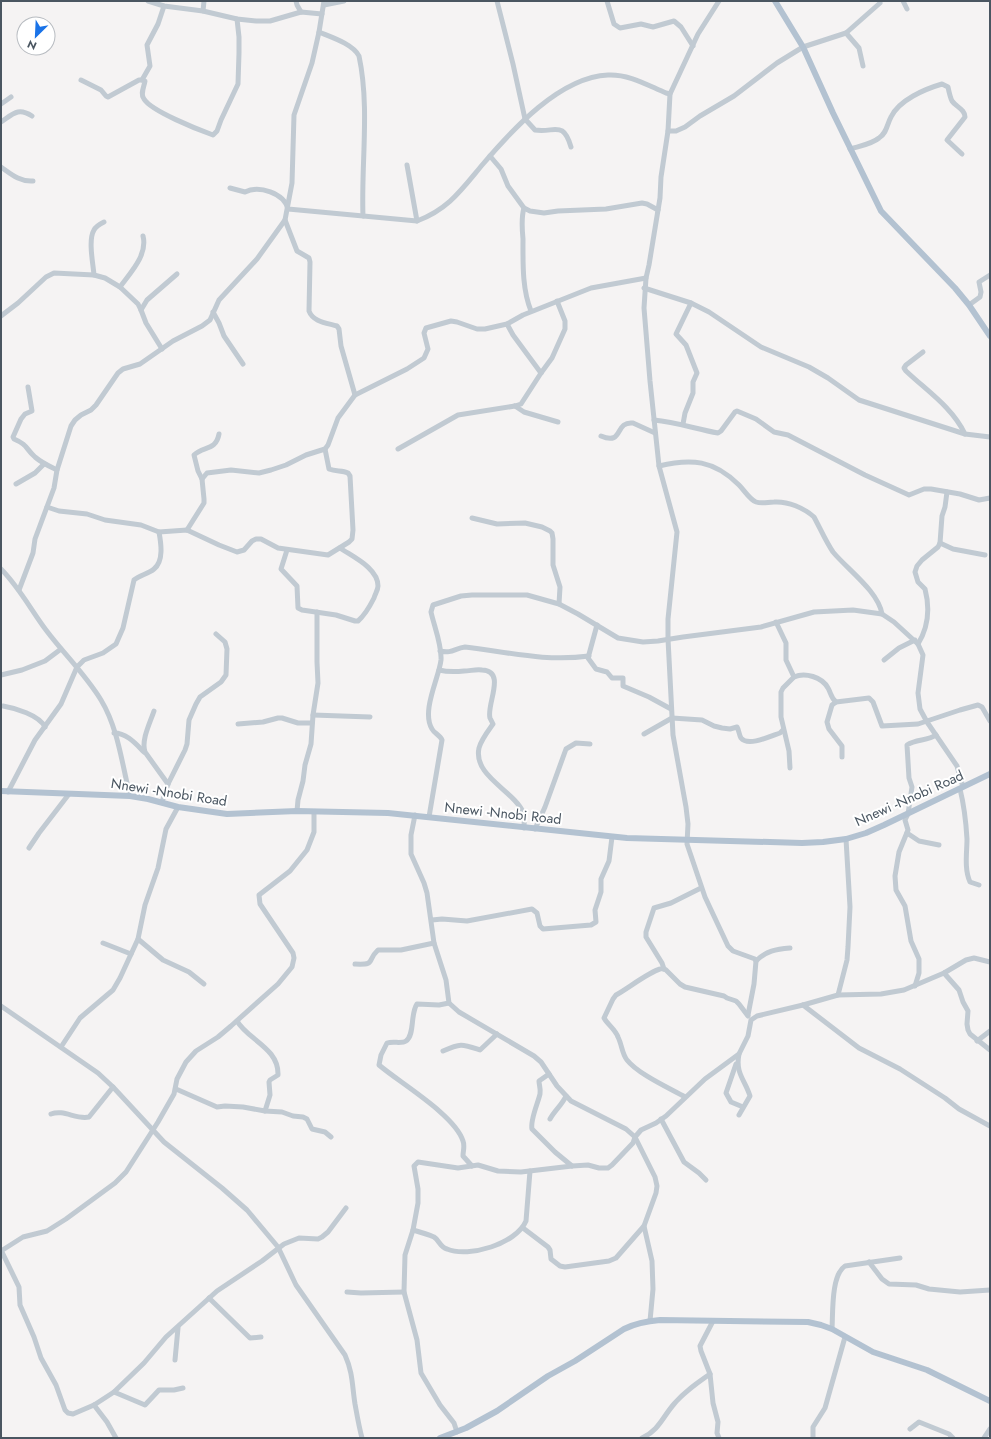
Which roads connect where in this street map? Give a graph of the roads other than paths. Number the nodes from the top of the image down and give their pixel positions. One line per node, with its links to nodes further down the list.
1 (148, 1): 12 (street)
2 (204, 1): 14 (street)
3 (296, 1): 15 (street)
4 (344, 1): 10 (street)
5 (497, 1): 29 (street)
6 (606, 1): 20 (street)
7 (719, 1): 20 (street)
8 (775, 1): 21 (main road)
9 (903, 1): 13 (street)
10 (324, 3): 16 (street)
11 (880, 3): 19 (street)
12 (164, 6): 14 (street); 24 (street)
13 (907, 9)
14 (203, 11): 17 (street)
15 (301, 12): 16 (street); 17 (street)
16 (322, 14): 18 (street)
17 (236, 19): 24 (street)
18 (319, 32): 41 (street); 43 (street)
19 (846, 33): 21 (street); 22 (street)
20 (693, 46): 25 (street)
21 (803, 47): 31 (street); 33 (main road)
22 (863, 66)
23 (81, 80): 24 (street)
24 (142, 80)
25 (670, 94): 29 (street); 31 (street)
26 (11, 97): 27 (street)
27 (1, 104)
28 (32, 116): 30 (street)
29 (525, 119): 32 (street); 35 (street)
30 (1, 122)
31 (668, 131): 42 (street)
32 (571, 147)
33 (850, 149): 34 (street); 56 (main road)
34 (962, 154)
35 (490, 156): 40 (street); 45 (street)
36 (407, 165): 45 (street)
37 (1, 168): 38 (street)
38 (33, 181)
39 (230, 188): 41 (street)
40 (524, 208): 42 (street); 58 (street)
41 (288, 209): 43 (street); 44 (street)
42 (658, 210): 51 (street)
43 (363, 216): 45 (street)
44 (285, 220): 59 (street); 68 (street)
45 (417, 221)
46 (104, 222): 49 (street)
47 (143, 236): 52 (street)
48 (177, 274): 57 (street)
49 (94, 275): 52 (street); 60 (street)
50 (990, 275): 56 (street)
51 (646, 278): 53 (street); 54 (street)
52 (120, 287): 57 (street)
53 (644, 288): 55 (street); 70 (street)
54 (557, 301): 58 (street); 66 (street)
55 (691, 303): 72 (street); 75 (street)
56 (969, 305): 62 (main road)
57 (142, 310): 63 (street)
58 (531, 311): 61 (street)
59 (213, 312): 63 (street); 65 (street)
60 (1, 316)
61 (507, 324): 66 (street); 68 (street)
62 (990, 336)
63 (162, 349): 82 (street)
64 (922, 352): 75 (street)
65 (243, 364)
66 (541, 373): 69 (street)
67 (28, 387): 80 (street)
68 (355, 395): 78 (street)
69 (515, 406): 71 (street); 79 (street)
70 (654, 420): 72 (street); 73 (street)
71 (558, 422)
72 (683, 424): 85 (street)
73 (655, 433): 76 (street); 81 (street)
74 (219, 434): 83 (street)
75 (965, 434): 77 (street)
76 (601, 436)
77 (990, 437)
78 (325, 449): 83 (street); 92 (street)
79 (398, 449)
80 (44, 464): 82 (street); 84 (street)
81 (659, 466): 99 (street); 103 (street)
82 (57, 470): 87 (street)
83 (202, 479): 89 (street)
84 (16, 484)
85 (947, 492): 86 (street); 91 (street)
86 (990, 498)
87 (47, 507): 90 (street); 96 (street)
88 (472, 518): 97 (street)
89 (186, 530): 90 (street); 93 (street)
90 (159, 532): 109 (street)
91 (940, 543): 94 (street); 104 (street)
92 (340, 548): 93 (street); 98 (street)
93 (287, 550): 98 (street)
94 (985, 555)
95 (1, 569): 96 (street)
96 (19, 590): 105 (street)
97 (559, 604): 101 (street); 106 (street)
98 (317, 612): 117 (street)
99 (882, 614): 100 (street); 104 (street)
100 (776, 622): 103 (street); 112 (street)
101 (597, 625): 103 (street); 107 (street)
102 (216, 634): 134 (street)
103 (668, 639): 115 (street)
104 (917, 642): 108 (street); 121 (street)
105 (61, 649): 109 (street); 111 (street)
106 (440, 651): 107 (street); 110 (street)
107 (589, 656): 115 (street)
108 (884, 660)
109 (77, 667): 124 (street); 126 (street)
110 (439, 670): 146 (street); 147 (street)
111 (1, 675)
112 (794, 677): 113 (street); 125 (street)
113 (836, 702): 121 (street); 131 (street)
114 (3, 706): 124 (street)
115 (671, 709): 119 (street)
116 (154, 711): 130 (street)
117 (313, 715): 118 (street); 122 (street)
118 (370, 717)
119 (672, 718): 125 (street); 127 (street); 152 (street)
120 (990, 721): 121 (street)
121 (927, 722): 128 (street)
122 (312, 723): 123 (street); 142 (street)
123 (238, 724)
124 (45, 727): 137 (street)
125 (783, 730): 132 (street)
126 (114, 734): 130 (street); 139 (street)
127 (644, 734)
128 (936, 735): 135 (street); 144 (street)
129 (590, 744): 148 (street)
130 (145, 752): 134 (street)
131 (842, 757)
132 (790, 768)
133 (990, 774): 135 (main road, Nnewi -Nnobi Road)
134 (168, 784): 140 (street)
135 (961, 788): 144 (main road, Nnewi -Nnobi Road); 155 (street)
136 (1, 791): 137 (main road, Nnewi -Nnobi Road)
137 (8, 792): 138 (main road, Nnewi -Nnobi Road)
138 (69, 794): 139 (main road, Nnewi -Nnobi Road); 154 (street)
139 (130, 796): 140 (main road, Nnewi -Nnobi Road)
140 (162, 802): 141 (main road, Nnewi -Nnobi Road)
141 (178, 807): 142 (main road, Nnewi -Nnobi Road); 158 (street)
142 (297, 811): 143 (main road, Nnewi -Nnobi Road)
143 (314, 812): 145 (main road, Nnewi -Nnobi Road); 175 (street)
144 (908, 814): 149 (street); 151 (main road, Nnewi -Nnobi Road)
145 (415, 815): 146 (main road, Nnewi -Nnobi Road); 157 (street)
146 (429, 817): 147 (main road, Nnewi -Nnobi Road)
147 (524, 828): 148 (main road, Nnewi -Nnobi Road)
148 (535, 829): 150 (main road, Nnewi -Nnobi Road)
149 (907, 833): 153 (street); 169 (street)
150 (612, 837): 152 (main road, Nnewi -Nnobi Road); 157 (street)
151 (846, 838): 152 (main road, Nnewi -Nnobi Road); 170 (street)
152 (687, 841): 156 (street)
153 (939, 845)
154 (29, 848)
155 (979, 885)
156 (701, 888): 163 (street); 166 (street)
157 (432, 920): 160 (street)
158 (138, 939): 162 (street); 168 (street)
159 (103, 943): 162 (street)
160 (434, 943): 165 (street); 171 (street)
161 (790, 948): 163 (street)
162 (131, 954): 180 (street)
163 (756, 961): 174 (street)
164 (990, 962): 167 (street)
165 (355, 964)
166 (664, 969): 174 (street); 189 (street)
167 (944, 973): 169 (street); 179 (street)
168 (204, 984)
169 (915, 986): 170 (street)
170 (838, 995): 173 (street)
171 (449, 1003): 178 (street); 200 (street)
172 (1, 1006): 180 (street)
173 (803, 1006): 176 (street); 196 (street)
174 (748, 1016): 176 (street)
175 (237, 1021): 187 (street); 191 (street)
176 (749, 1025): 183 (street)
177 (990, 1031): 179 (street)
178 (498, 1034): 182 (street); 185 (street)
179 (978, 1041): 181 (street)
180 (61, 1047): 186 (street)
181 (990, 1050)
182 (443, 1051)
183 (738, 1054): 184 (street); 189 (street)
184 (737, 1061): 190 (street); 190 (street)
185 (549, 1074): 188 (street); 201 (street)
186 (113, 1087): 192 (street); 197 (street)
187 (176, 1089): 191 (street); 197 (street)
188 (566, 1096): 194 (street); 199 (street)
189 (685, 1097): 195 (street)
190 (743, 1107): 193 (street)
191 (265, 1111): 198 (street)
192 (51, 1114)
193 (739, 1115)
194 (550, 1119)
195 (661, 1119): 199 (street); 203 (street)
196 (990, 1126)
197 (152, 1130): 208 (street); 209 (street)
198 (331, 1137)
199 (635, 1137): 201 (street); 205 (street)
200 (472, 1166): 202 (street); 207 (street)
201 (572, 1166): 202 (street)
202 (530, 1171): 206 (street)
203 (706, 1180)
204 (346, 1208): 208 (street)
205 (644, 1226): 206 (street); 216 (street)
206 (523, 1228): 207 (street)
207 (413, 1230): 214 (street)
208 (278, 1247): 215 (street); 232 (street)
209 (1, 1251): 227 (street)
210 (900, 1258): 211 (street)
211 (869, 1262): 212 (street); 219 (street)
212 (990, 1290)
213 (347, 1292): 214 (street)
214 (404, 1292): 230 (street)
215 (209, 1298): 218 (street); 220 (street)
216 (650, 1321): 217 (main road); 230 (main road)
217 (713, 1321): 219 (main road); 223 (street)
218 (178, 1328): 222 (street); 225 (street)
219 (832, 1329): 221 (main road)
220 (261, 1337)
221 (845, 1337): 226 (main road); 236 (street)
222 (175, 1360)
223 (710, 1374): 234 (street); 235 (street)
224 (183, 1388): 225 (street)
225 (114, 1392): 227 (street)
226 (990, 1401)
227 (94, 1405): 231 (street)
228 (910, 1429): 237 (street)
229 (990, 1429): 238 (street)
230 (457, 1432): 233 (main road)
231 (116, 1438)
232 (362, 1438)
233 (440, 1438)
234 (642, 1438)
235 (719, 1438)
236 (813, 1438)
237 (953, 1438)
238 (984, 1438)

